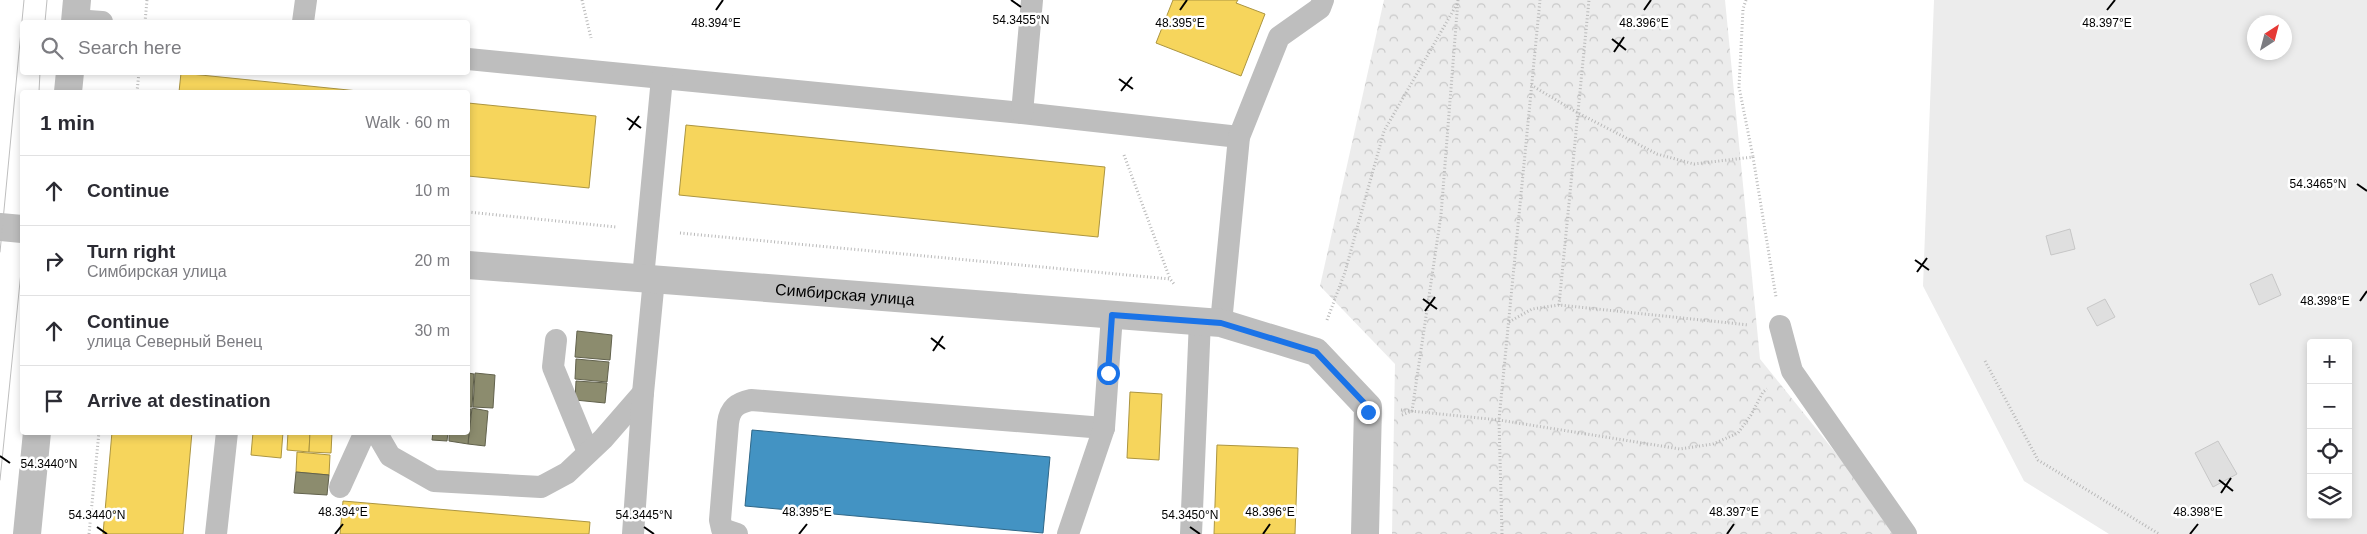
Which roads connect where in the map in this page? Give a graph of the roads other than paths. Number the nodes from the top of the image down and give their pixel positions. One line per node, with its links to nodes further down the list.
1 (306, 0): 6 (lane)
2 (1032, 0): 11 (lane)
3 (1323, 0): 12 (lane)
4 (76, 14): 5 (lane)
5 (96, 20)
6 (304, 20)
7 (470, 59): 9 (lane)
8 (70, 75): 10 (street)
9 (662, 78): 11 (lane); 16 (lane)
10 (68, 90)
11 (1022, 113): 12 (lane)
12 (1239, 137): 18 (lane)
13 (0, 227): 14 (street)
14 (20, 229)
15 (470, 265): 16 (street, Симбирская улица)
16 (649, 278): 17 (street, Симбирская улица); 21 (lane)
17 (1112, 315): 18 (street, Симбирская улица); 22 (lane)
18 (1211, 322): 34 (lane); 35 (street, Симбирская улица)
19 (1780, 326): 36 (lane)
20 (556, 340): 27 (lane)
21 (643, 393): 27 (lane); 31 (lane)
22 (1104, 428): 32 (lane); 33 (lane)
23 (37, 435): 29 (street)
24 (227, 435): 30 (lane)
25 (364, 435): 28 (lane)
26 (378, 435): 27 (lane)
27 (588, 452)
28 (340, 487)
29 (27, 534)
30 (216, 534)
31 (633, 534)
32 (737, 534)
33 (1068, 534)
34 (1191, 534)
35 (1365, 534)
36 (1906, 534)

